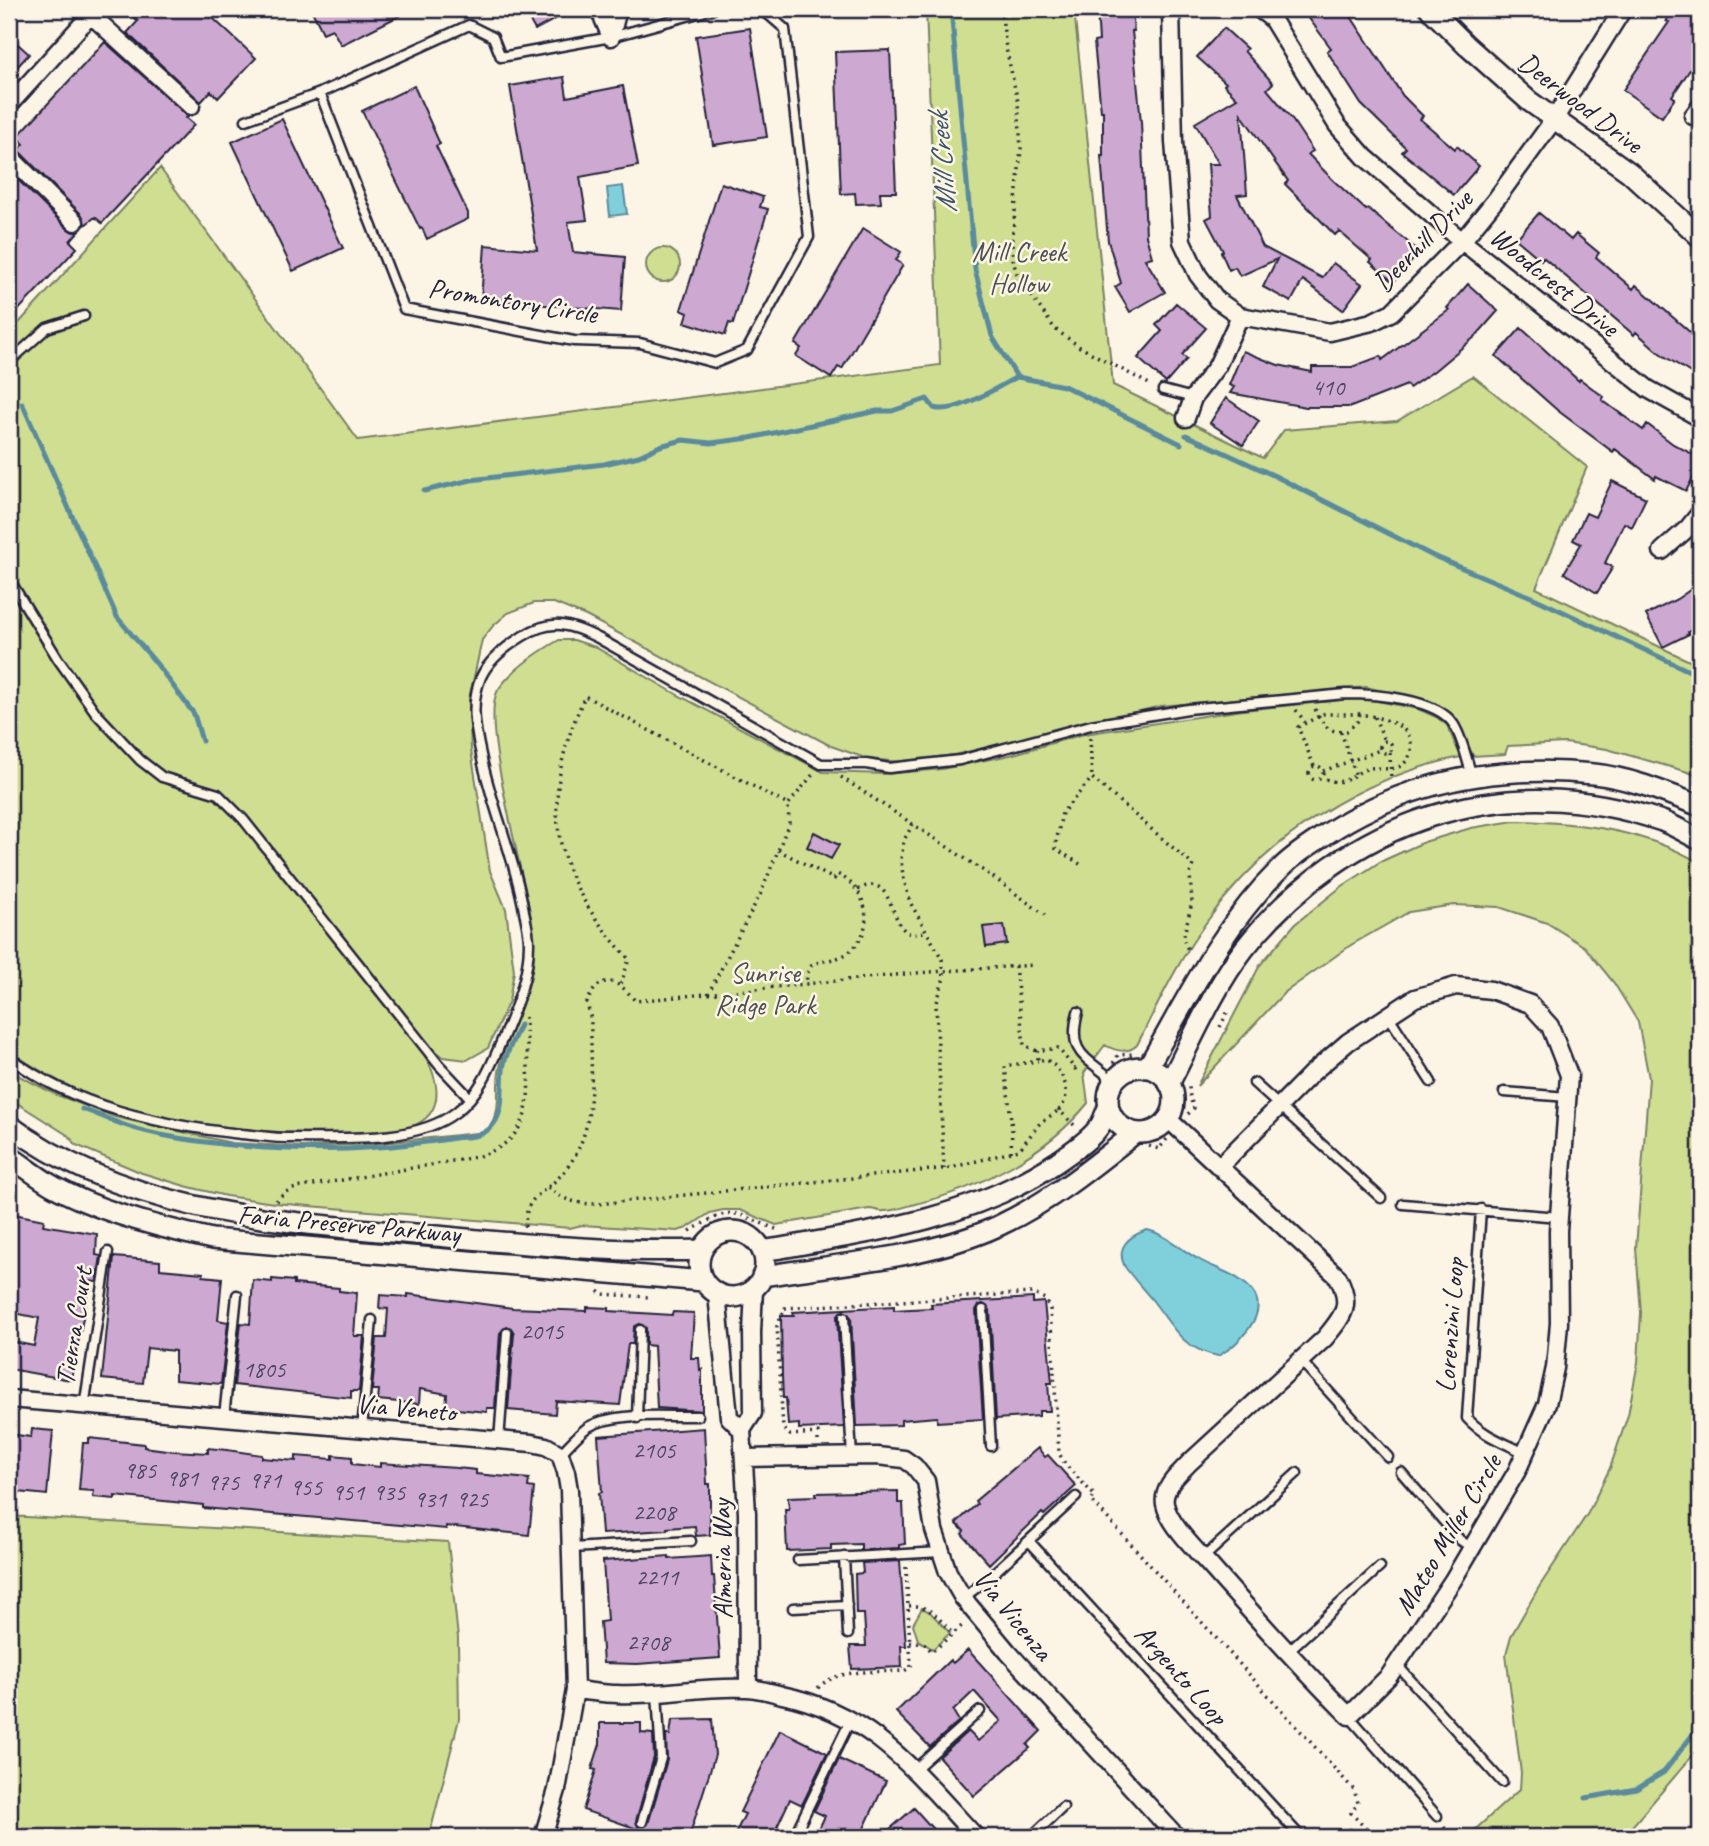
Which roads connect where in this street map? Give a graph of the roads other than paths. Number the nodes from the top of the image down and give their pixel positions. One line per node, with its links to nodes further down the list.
1 (599, 9): 10 (street)
2 (618, 9): 10 (street)
3 (713, 9): 10 (lane)
4 (756, 9): 11 (lane, Promontory Circle)
5 (1171, 9): 20 (street, Deerhill Drive)
6 (1259, 9): 19 (street, Woodcrest Drive)
7 (1430, 9): 14 (street, Deerwood Drive)
8 (1623, 9): 14 (street, Deerhill Drive)
9 (92, 10): 12 (street); 13 (street)
10 (611, 37): 11 (lane)
11 (320, 93): 15 (lane)
12 (9, 105)
13 (191, 106)
14 (1555, 118): 18 (street, Deerwood Drive); 19 (street, Deerhill Drive)
15 (246, 120)
16 (9, 156): 17 (street)
17 (75, 222)
18 (1700, 237)
19 (1462, 241): 20 (street, Deerhill Drive); 26 (street, Woodcrest Drive)
20 (1240, 316): 24 (street)
21 (84, 317): 22 (lane)
22 (9, 362)
23 (1163, 390): 24 (lane)
24 (1193, 398): 25 (street)
25 (1186, 418)
26 (1700, 418)
27 (1700, 513): 28 (street)
28 (1662, 551)
29 (9, 579): 43 (lane)
30 (1472, 777): 31 (street); 36 (street); 43 (lane)
31 (1700, 806)
32 (1700, 840): 40 (street)
33 (1078, 1012): 37 (lane)
34 (1388, 1015): 38 (lane); 42 (street, Mateo Miller Circle); 44 (street, Mateo Miller Circle)
35 (9, 1057): 43 (lane)
36 (1147, 1068): 37 (street); 40 (street)
37 (1114, 1081): 45 (street)
38 (1431, 1082)
39 (1254, 1083): 44 (lane)
40 (1169, 1084): 46 (street)
41 (1504, 1092): 42 (lane)
42 (1568, 1097): 54 (street, Mateo Miller Circle)
43 (470, 1098)
44 (1279, 1107): 50 (street, Mateo Miller Circle); 51 (lane)
45 (1108, 1108): 48 (street); 56 (street)
46 (1168, 1119): 48 (street); 50 (street)
47 (9, 1125): 55 (street, Faria Preserve Parkway)
48 (1135, 1133): 58 (street)
49 (9, 1156): 59 (street, Faria Preserve Parkway)
50 (1219, 1167): 66 (street)
51 (1381, 1198)
52 (1403, 1204): 53 (lane)
53 (1481, 1209): 54 (lane); 76 (lane, Lorenzini Loop)
54 (1559, 1217): 76 (street, Mateo Miller Circle)
55 (701, 1250): 56 (street); 59 (street)
56 (762, 1251): 58 (street)
57 (108, 1252): 68 (lane, Tierra Court)
58 (758, 1282): 59 (street); 73 (street, Almeria Way)
59 (710, 1288): 73 (street, Almeria Way)
60 (237, 1295): 70 (lane)
61 (983, 1310): 75 (lane)
62 (844, 1317): 78 (lane)
63 (372, 1320): 72 (lane)
64 (640, 1330): 71 (lane)
65 (507, 1334): 74 (lane)
66 (1301, 1361): 79 (lane); 90 (street)
67 (9, 1399): 68 (street, Via Veneto)
68 (84, 1406): 70 (street, Via Veneto)
69 (698, 1416): 71 (lane)
70 (224, 1417): 72 (street, Via Veneto)
71 (637, 1418): 77 (lane)
72 (362, 1429): 74 (street, Via Veneto)
73 (742, 1430): 80 (street, Almeria Way)
74 (499, 1441): 77 (street, Via Veneto)
75 (991, 1446)
76 (1525, 1453): 87 (street, Mateo Miller Circle)
77 (560, 1454): 86 (street)
78 (852, 1457): 80 (street, Via Vicenza); 88 (street, Via Vicenza)
79 (1388, 1457)
80 (744, 1458): 99 (street, Almeria Way)
81 (1401, 1472): 87 (lane)
82 (1297, 1473): 90 (lane)
83 (1076, 1497): 85 (lane)
84 (691, 1541): 86 (lane)
85 (1029, 1541): 93 (lane); 115 (lane, Argento Loop)
86 (572, 1548): 100 (street)
87 (1472, 1548): 98 (street, Mateo Miller Circle)
88 (942, 1552): 89 (lane); 93 (street, Via Vicenza)
89 (844, 1557): 91 (lane); 94 (lane)
90 (1203, 1558): 97 (street)
91 (798, 1560)
92 (1380, 1567): 97 (lane)
93 (963, 1598): 114 (street, Via Vicenza)
94 (847, 1605): 95 (lane); 96 (lane)
95 (793, 1608)
96 (848, 1634)
97 (1286, 1653): 103 (street)
98 (1396, 1665): 103 (street, Mateo Miller Circle); 106 (lane)
99 (748, 1688): 101 (street); 104 (street)
100 (575, 1690): 101 (street); 112 (street)
101 (657, 1693): 109 (lane)
102 (980, 1711): 105 (lane)
103 (1349, 1716): 108 (lane)
104 (851, 1719): 105 (street); 110 (lane)
105 (914, 1770): 111 (street)
106 (1502, 1782)
107 (1063, 1807): 113 (lane)
108 (1437, 1816)
109 (642, 1822)
110 (798, 1828)
111 (973, 1836)
112 (543, 1837)
113 (1031, 1837)
114 (1177, 1837)
115 (1301, 1837)

